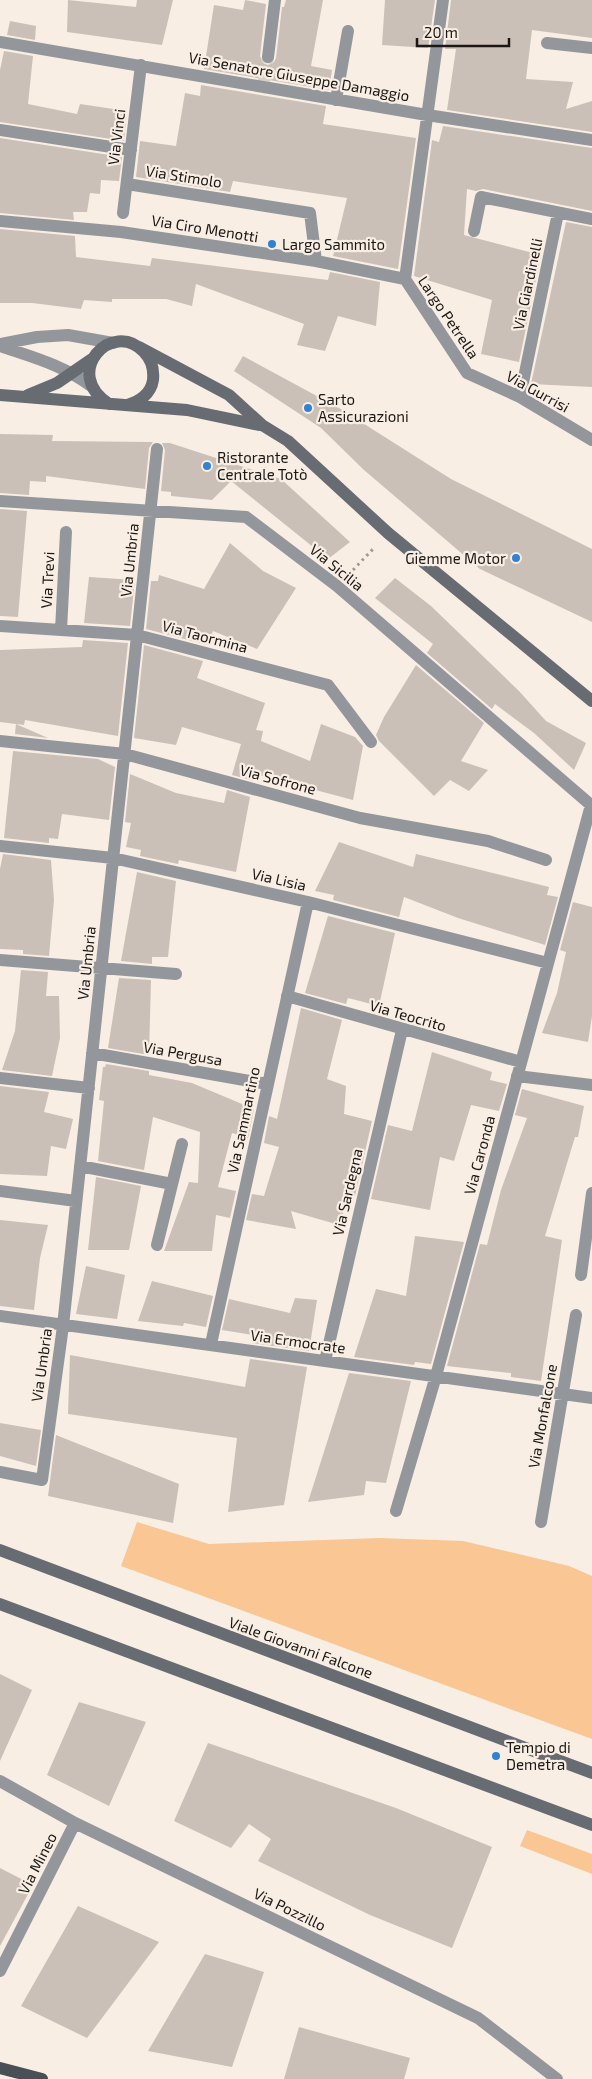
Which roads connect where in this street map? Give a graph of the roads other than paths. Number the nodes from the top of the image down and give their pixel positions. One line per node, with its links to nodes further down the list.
1 (275, 0): 7 (street)
2 (443, 0): 10 (street)
3 (348, 31): 9 (street)
4 (0, 42): 8 (street, Via Senatore Giuseppe Damaggio)
5 (547, 43): 6 (street)
6 (592, 48)
7 (268, 57)
8 (141, 65): 9 (street, Via Senatore Giuseppe Damaggio); 13 (street, Via Vinci)
9 (336, 100): 10 (street, Via Senatore Giuseppe Damaggio)
10 (427, 115): 12 (street, Via Senatore Giuseppe Damaggio); 21 (street)
11 (0, 130): 13 (street)
12 (592, 140)
13 (131, 150): 14 (street, Via Vinci)
14 (127, 184): 15 (street, Via Vinci); 20 (street, Via Stimolo)
15 (123, 213)
16 (558, 213): 17 (street); 19 (street); 31 (street, Via Giardinelli)
17 (592, 219)
18 (0, 221): 20 (street, Via Ciro Menotti)
19 (474, 231)
20 (316, 261): 21 (street, Via Ciro Menotti)
21 (405, 279): 27 (street, Largo Petrella)
22 (113, 342): 23 (street); 24 (street); 25 (street)
23 (0, 345): 26 (street)
24 (139, 347): 33 (street); 34 (street)
25 (92, 359): 26 (street); 28 (street)
26 (74, 373): 28 (street); 30 (street)
27 (467, 373): 31 (street, Via Gurrisi)
28 (91, 386): 32 (street)
29 (0, 395): 30 (street)
30 (25, 396): 32 (street)
31 (520, 396): 35 (street, Via Gurrisi)
32 (109, 404): 33 (street)
33 (123, 406): 34 (street)
34 (262, 425): 43 (street)
35 (592, 440)
36 (157, 449): 38 (street, Via Umbria)
37 (0, 501): 38 (street, Via Sicilia)
38 (151, 510): 42 (street, Via Umbria); 47 (street, Via Sicilia)
39 (66, 532): 41 (street, Via Trevi)
40 (0, 626): 41 (street, Via Taormina)
41 (62, 630): 42 (street, Via Taormina)
42 (137, 635): 45 (street, Via Taormina); 46 (street, Via Umbria)
43 (592, 702)
44 (0, 741): 46 (street, Via Sofrone)
45 (371, 742)
46 (125, 754): 49 (street, Via Umbria); 50 (street, Via Sofrone)
47 (591, 806): 53 (street, Via Caronda)
48 (0, 846): 49 (street, Via Lisia)
49 (113, 858): 51 (street, Via Lisia); 54 (street, Via Umbria)
50 (546, 860)
51 (308, 902): 53 (street, Via Lisia); 56 (street, Via Sammartino)
52 (0, 960): 54 (street)
53 (548, 963): 59 (street, Via Caronda)
54 (101, 968): 55 (street); 58 (street, Via Umbria)
55 (176, 974)
56 (287, 996): 57 (street, Via Teocrito); 62 (street, Via Sammartino)
57 (402, 1030): 59 (street, Via Teocrito); 77 (street, Via Sardegna)
58 (92, 1053): 62 (street, Via Pergusa); 64 (street, Via Umbria)
59 (521, 1062): 60 (street, Via Caronda)
60 (517, 1076): 63 (street); 78 (street, Via Caronda)
61 (0, 1078): 64 (street)
62 (267, 1084): 76 (street, Via Sammartino)
63 (592, 1086)
64 (89, 1088): 66 (street, Via Umbria)
65 (182, 1144): 67 (street)
66 (80, 1166): 67 (street); 70 (street, Via Umbria)
67 (172, 1184): 71 (street)
68 (0, 1191): 70 (street)
69 (592, 1193): 72 (street)
70 (76, 1201): 75 (street, Via Umbria)
71 (157, 1245)
72 (581, 1275)
73 (576, 1315): 79 (street, Via Monfalcone)
74 (0, 1316): 75 (street, Via Ermocrate)
75 (63, 1326): 76 (street, Via Ermocrate); 81 (street, Via Umbria)
76 (211, 1344): 77 (street, Via Ermocrate)
77 (325, 1361): 78 (street, Via Ermocrate)
78 (436, 1376): 79 (street, Via Ermocrate); 82 (street, Via Caronda)
79 (562, 1392): 80 (street, Via Ermocrate); 83 (street, Via Monfalcone)
80 (592, 1398)
81 (0, 1472)
82 (396, 1511)
83 (541, 1522)
84 (0, 1550): 86 (street, Viale Giovanni Falcone)
85 (0, 1604): 89 (street)
86 (592, 1773)
87 (0, 1781): 88 (street, Via Pozzillo)
88 (75, 1823): 90 (street, Via Mineo); 93 (street, Via Pozzillo)
89 (592, 1825)
90 (0, 1971)
91 (0, 2068): 92 (main road)
92 (42, 2079)
93 (557, 2079)

